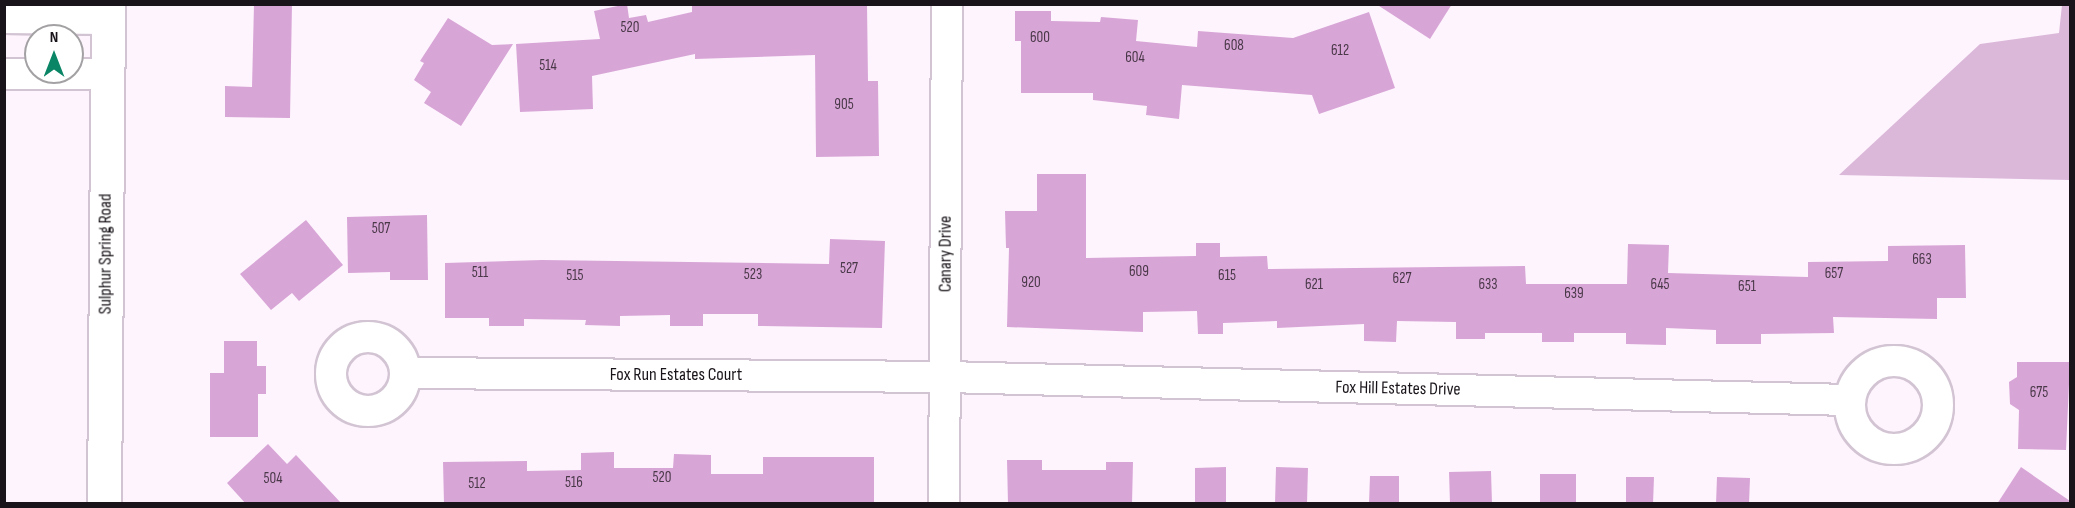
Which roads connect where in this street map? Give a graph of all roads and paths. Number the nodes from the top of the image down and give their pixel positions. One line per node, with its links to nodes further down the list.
1 (946, 4): 7 (street, Canary Drive)
2 (108, 12): 3 (street); 5 (main road, Sulphur Spring Road)
3 (4, 18)
4 (4, 74): 5 (street)
5 (108, 75): 9 (main road, Sulphur Spring Road)
6 (406, 373): 7 (street, Fox Run Estates Court)
7 (946, 377): 8 (street, Fox Hill Estates Drive); 10 (street, Canary Drive)
8 (1849, 400)
9 (104, 504)
10 (944, 504)

